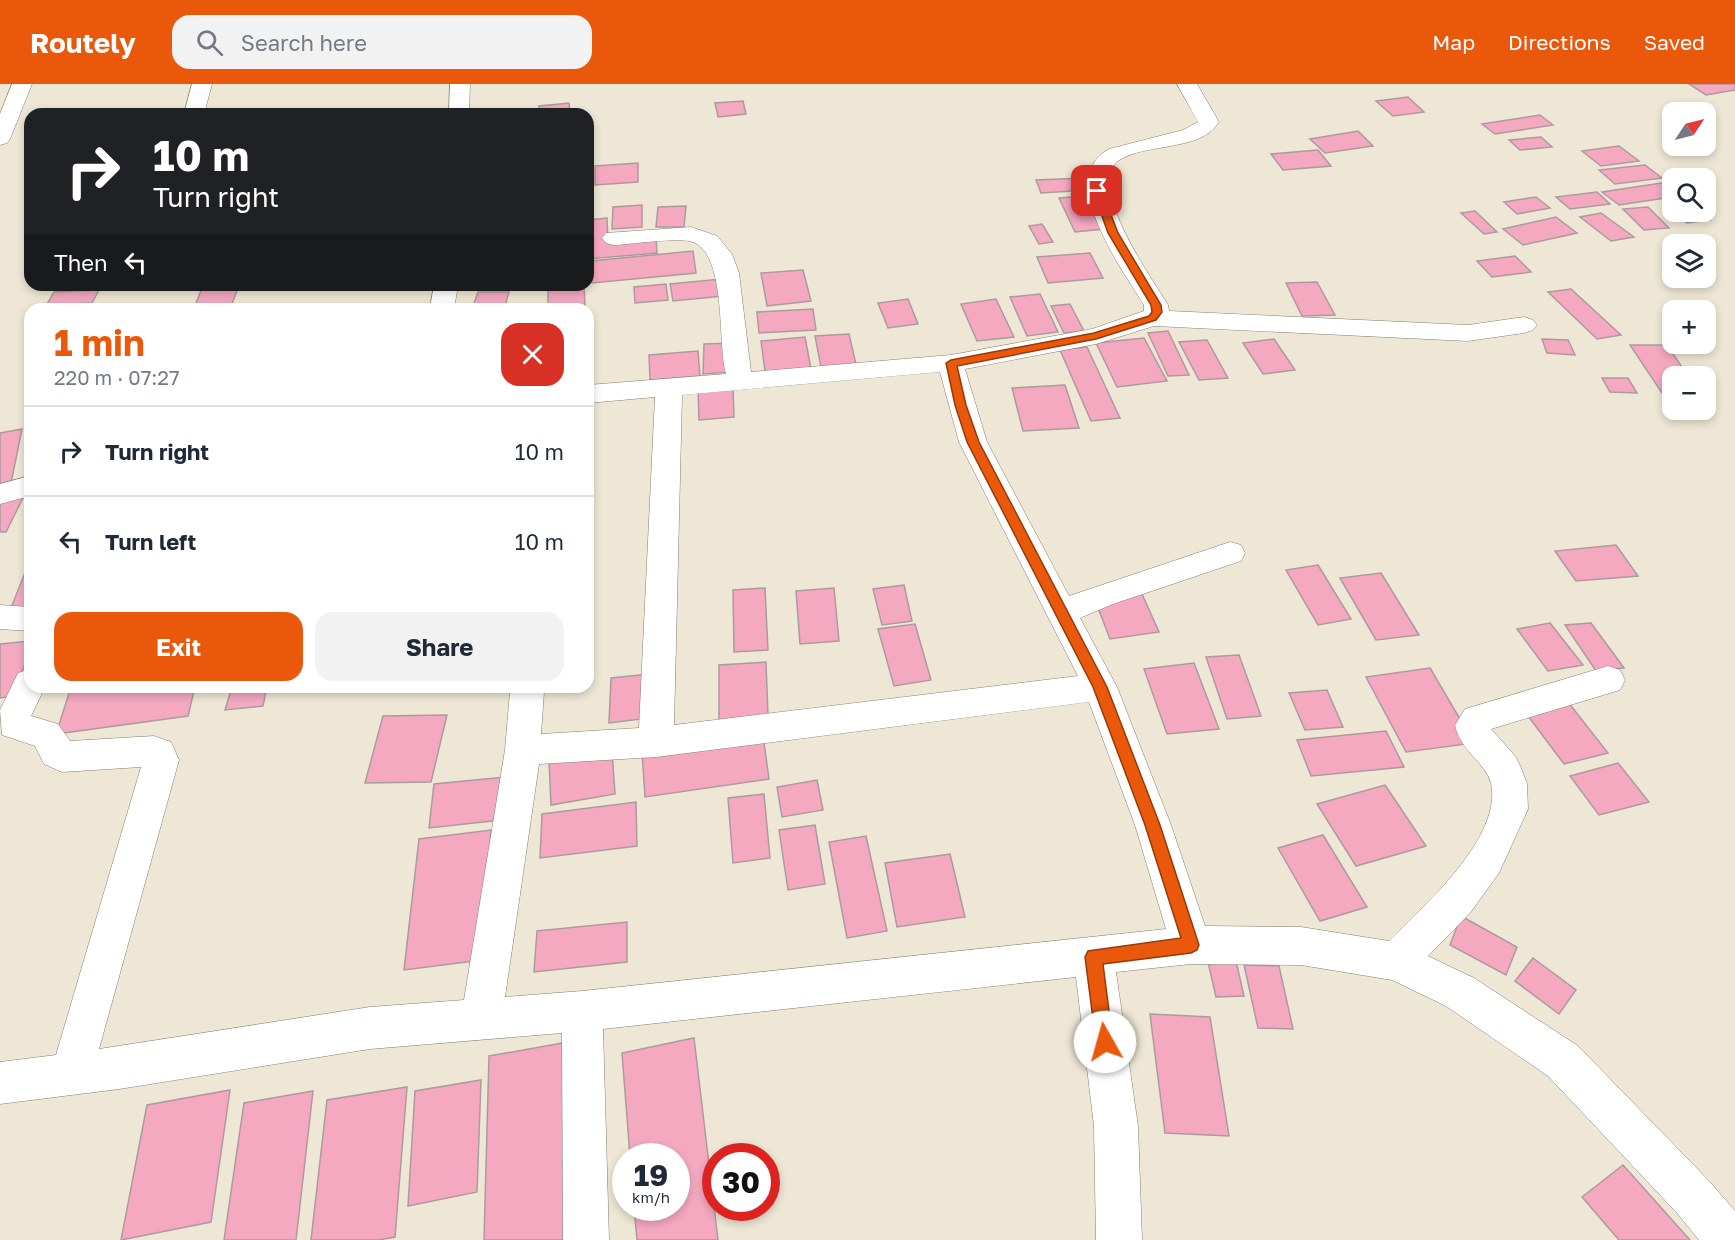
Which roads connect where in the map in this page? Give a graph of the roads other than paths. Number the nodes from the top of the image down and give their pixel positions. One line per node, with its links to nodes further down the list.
1 (22, 84): 7 (street)
2 (202, 84): 5 (street)
3 (460, 84): 6 (street)
4 (1187, 84): 9 (street)
5 (196, 108)
6 (459, 108)
7 (0, 139)
8 (614, 238): 12 (street)
9 (1152, 318): 10 (street); 11 (street)
10 (1524, 325)
11 (951, 363): 12 (street); 18 (street)
12 (741, 381): 13 (street)
13 (669, 389): 14 (street); 25 (street)
14 (594, 394)
15 (24, 488): 16 (street)
16 (0, 494)
17 (1230, 553): 18 (street)
18 (1061, 613): 22 (street)
19 (0, 617): 20 (street)
20 (24, 619)
21 (1608, 680): 29 (street)
22 (1100, 687): 25 (street); 27 (street)
23 (25, 693): 32 (street)
24 (526, 693): 26 (street)
25 (656, 742): 26 (street)
26 (523, 750): 31 (street)
27 (1191, 945): 28 (street); 29 (street)
28 (1094, 957): 30 (street); 35 (street)
29 (1396, 961): 36 (street)
30 (582, 1011): 31 (street); 34 (street)
31 (481, 1019): 32 (street)
32 (71, 1074): 33 (street)
33 (0, 1083)
34 (586, 1240)
35 (1119, 1240)
36 (1729, 1240)

